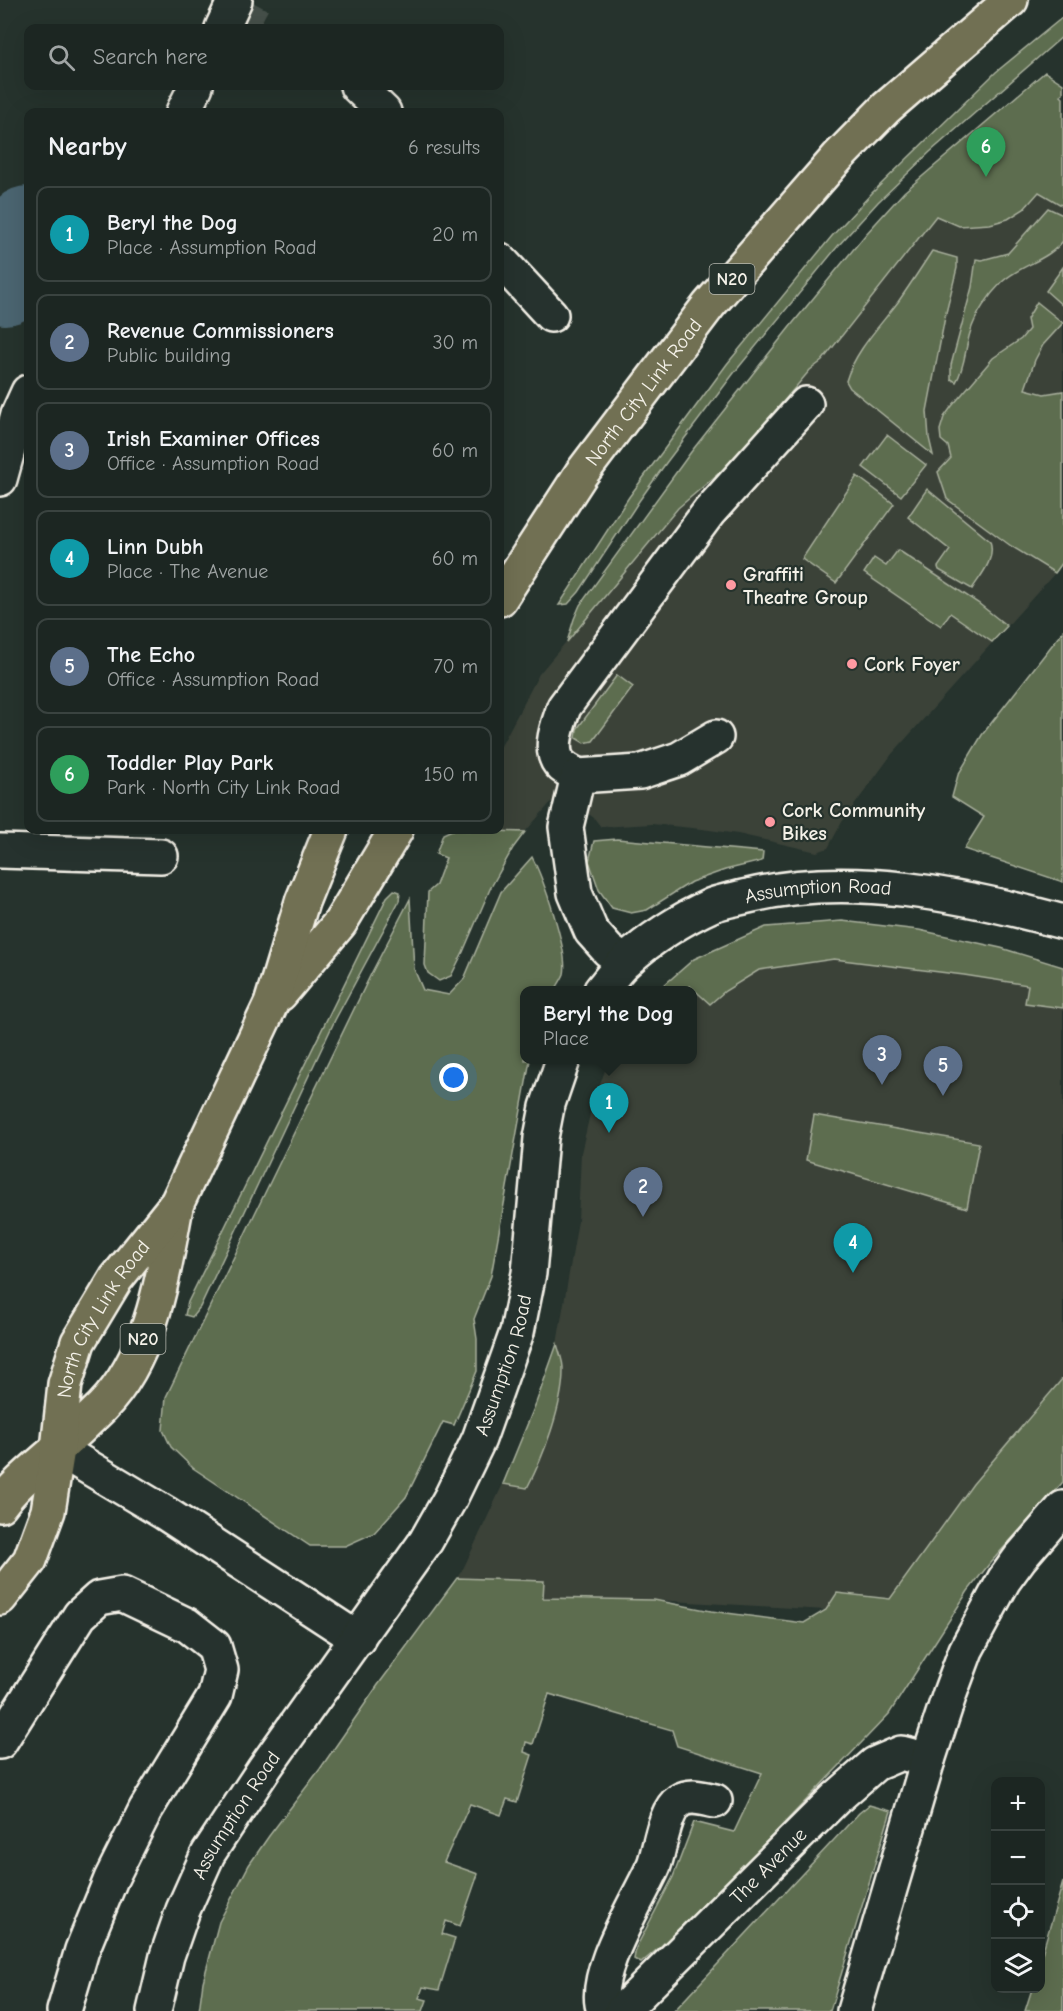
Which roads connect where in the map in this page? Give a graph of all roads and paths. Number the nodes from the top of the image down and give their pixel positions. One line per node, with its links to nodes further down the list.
1 (235, 0): 3 (street)
2 (1011, 0): 13 (highway, North City Link Road / N20)
3 (224, 24)
4 (194, 90): 6 (street)
5 (361, 90): 7 (street)
6 (185, 108)
7 (380, 108)
8 (504, 264): 9 (street)
9 (551, 315)
10 (24, 401): 12 (street)
11 (806, 404): 15 (street)
12 (0, 479)
13 (504, 593)
14 (716, 736): 15 (street)
15 (578, 776): 21 (street)
16 (329, 834): 23 (highway, North City Link Road / N20)
17 (394, 834): 23 (highway, North City Link Road / N20)
18 (0, 851): 19 (street)
19 (161, 856)
20 (1063, 922): 21 (street, Assumption Road)
21 (624, 962): 22 (street, Assumption Road)
22 (605, 986)
23 (271, 1004): 25 (highway, North City Link Road / N20)
24 (561, 1064): 30 (street, Assumption Road)
25 (177, 1203): 26 (highway, North City Link Road / N20); 26 (highway, North City Link Road / N20)
26 (58, 1449): 27 (highway, North City Link Road / N20); 29 (highway, North City Link Road / N20); 30 (street)
27 (0, 1505)
28 (1063, 1509): 32 (street)
29 (0, 1598)
30 (357, 1638): 35 (street, Assumption Road)
31 (0, 1742): 34 (street)
32 (928, 1760): 37 (street, The Avenue); 38 (street)
33 (715, 1801): 36 (street)
34 (64, 2011)
35 (154, 2011)
36 (604, 2011)
37 (622, 2011)
38 (854, 2011)

